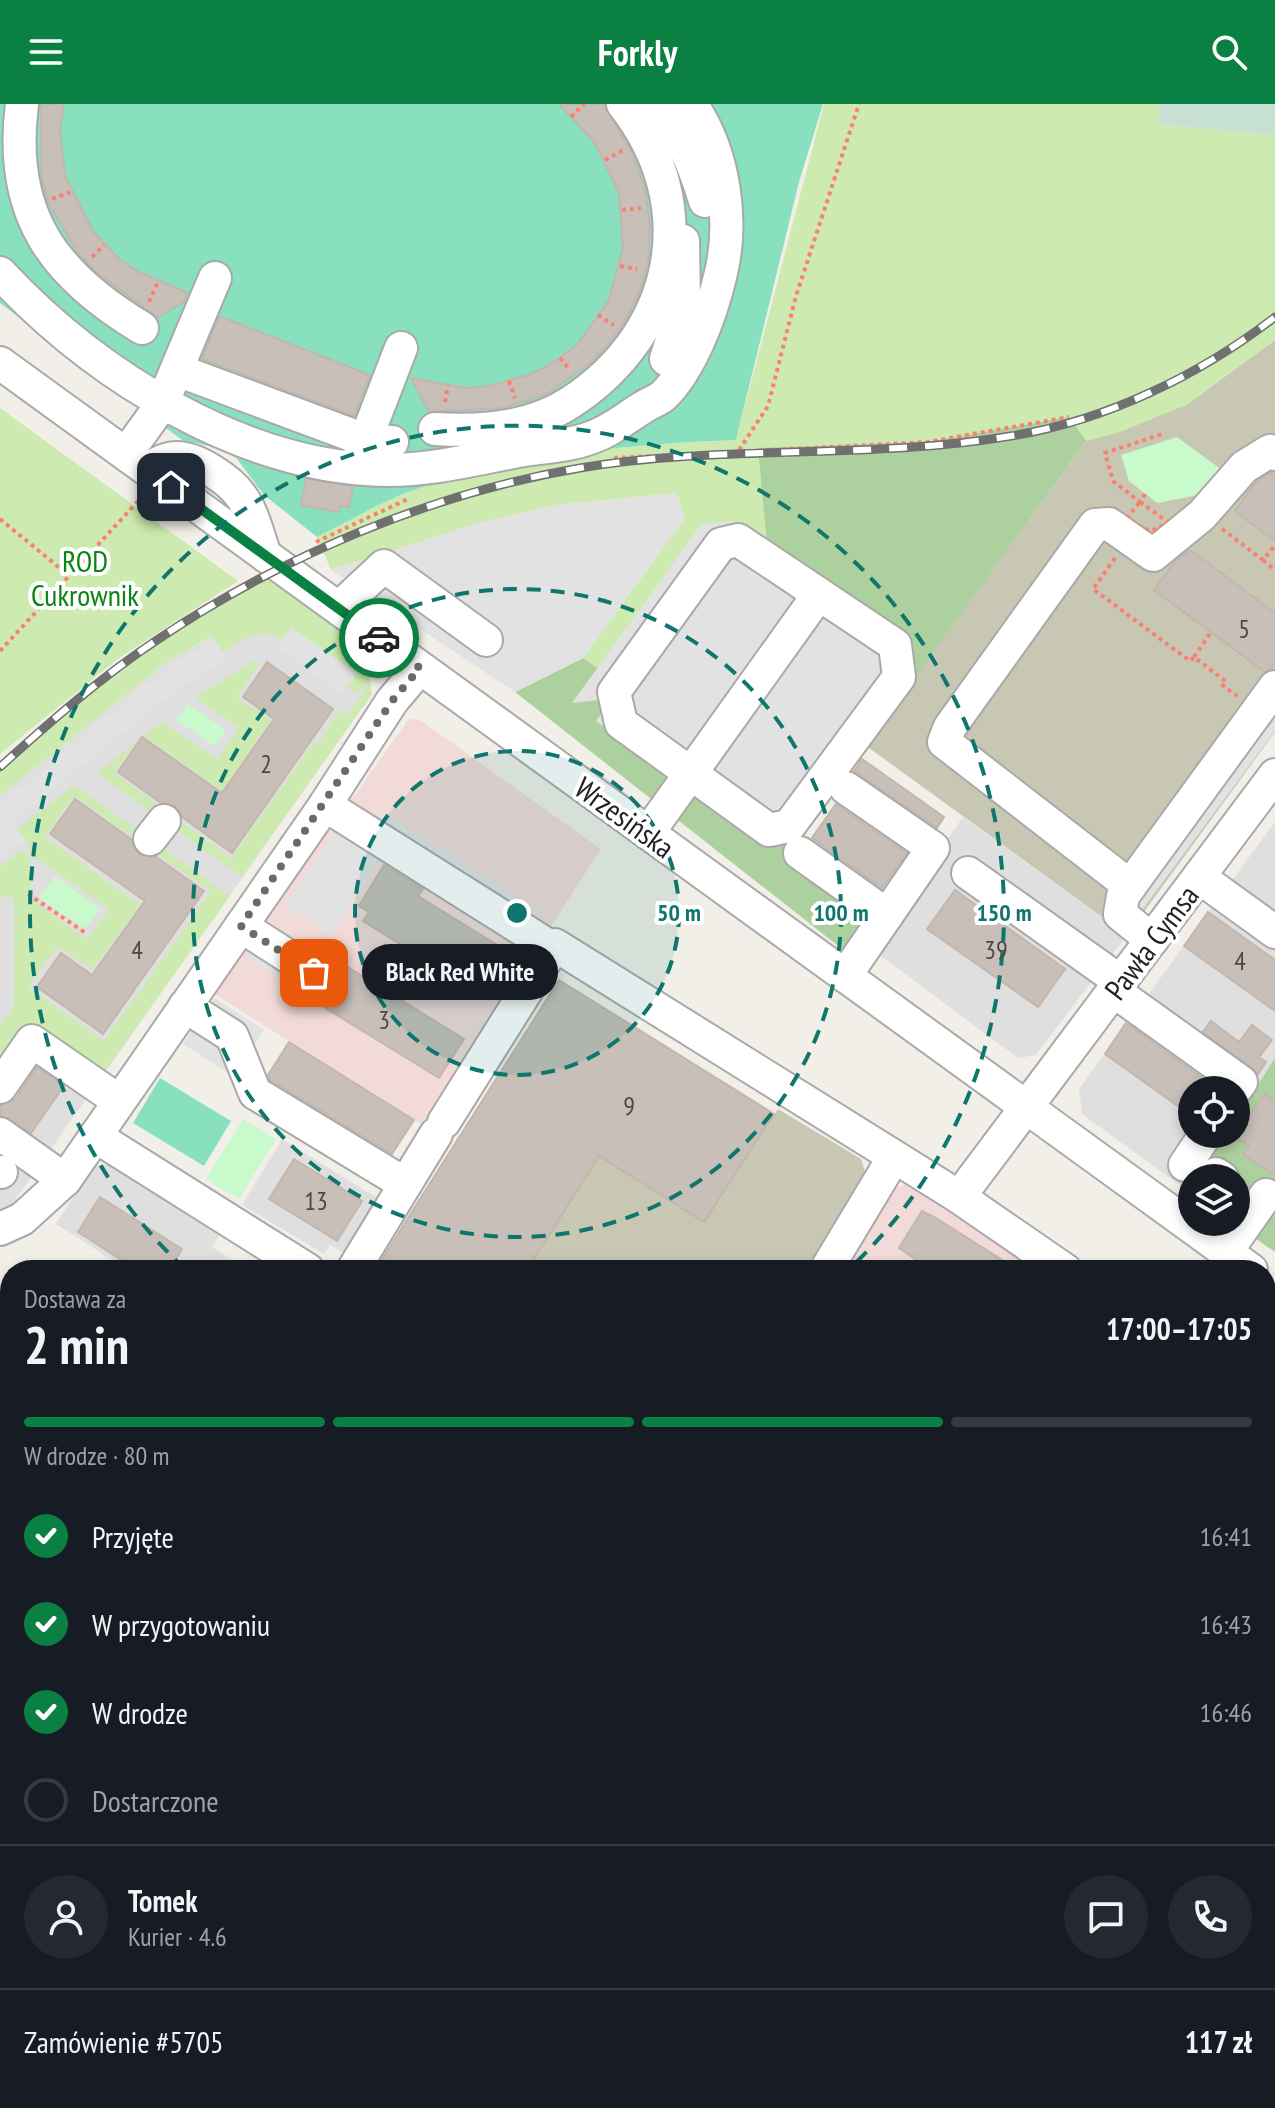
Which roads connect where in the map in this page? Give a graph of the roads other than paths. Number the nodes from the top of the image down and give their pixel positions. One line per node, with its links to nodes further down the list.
1 (623, 104): 6 (street)
2 (654, 104): 10 (street)
3 (691, 104): 10 (street)
4 (21, 105): 5 (street); 12 (street)
5 (0, 151)
6 (669, 194): 17 (street); 18 (street)
7 (0, 245): 11 (street)
8 (0, 273): 11 (street)
9 (215, 278): 15 (street)
10 (717, 291): 17 (street)
11 (42, 318): 16 (street)
12 (142, 321)
13 (401, 348): 20 (street)
14 (0, 363): 22 (street, Wrzesińska)
15 (177, 370): 16 (street); 20 (street)
16 (162, 404): 19 (street); 22 (street)
17 (641, 408): 20 (street)
18 (435, 429)
19 (239, 439): 20 (street); 23 (street)
20 (371, 450)
21 (1275, 454): 39 (street)
22 (138, 473): 23 (street); 24 (street, Wrzesińska)
23 (217, 476): 24 (street); 25 (street)
24 (195, 504): 25 (street, Wrzesińska)
25 (265, 555): 27 (street, Wrzesińska)
26 (819, 594): 31 (street); 31 (street); 31 (street)
27 (339, 608): 28 (street); 29 (street, Wrzesińska)
28 (486, 640)
29 (420, 668): 34 (street); 35 (street, Wrzesińska)
30 (1275, 687): 39 (street)
31 (692, 773): 35 (street)
32 (1275, 775): 38 (street, Pawła Cymsa)
33 (846, 788): 40 (street)
34 (325, 805): 41 (street); 44 (street)
35 (648, 833): 46 (street, Wrzesińska)
36 (800, 853): 40 (street)
37 (968, 873): 47 (street)
38 (1199, 877): 42 (street); 43 (street, Pawła Cymsa)
39 (1130, 886): 43 (street)
40 (887, 915): 46 (street)
41 (241, 926): 45 (street); 48 (street)
42 (1275, 932)
43 (1152, 940): 47 (street, Pawła Cymsa)
44 (552, 948): 55 (street); 57 (street)
45 (314, 973)
46 (845, 976): 52 (street, Wrzesińska)
47 (1118, 987): 49 (street); 52 (street, Pawła Cymsa)
48 (185, 1006): 51 (street); 57 (street)
49 (1233, 1076)
50 (0, 1087): 51 (street)
51 (119, 1101): 54 (street)
52 (1027, 1109): 58 (street, Pawła Cymsa); 65 (street, Wrzesińska)
53 (0, 1134): 56 (street)
54 (95, 1136): 56 (street); 61 (street)
55 (894, 1157): 58 (street); 63 (street)
56 (65, 1180): 59 (street)
57 (405, 1184): 62 (street)
58 (959, 1197): 64 (street)
59 (0, 1229)
60 (1239, 1236): 66 (street)
61 (292, 1260)
62 (359, 1260)
63 (832, 1260)
64 (1048, 1260)
65 (1237, 1260)
66 (1238, 1260)

